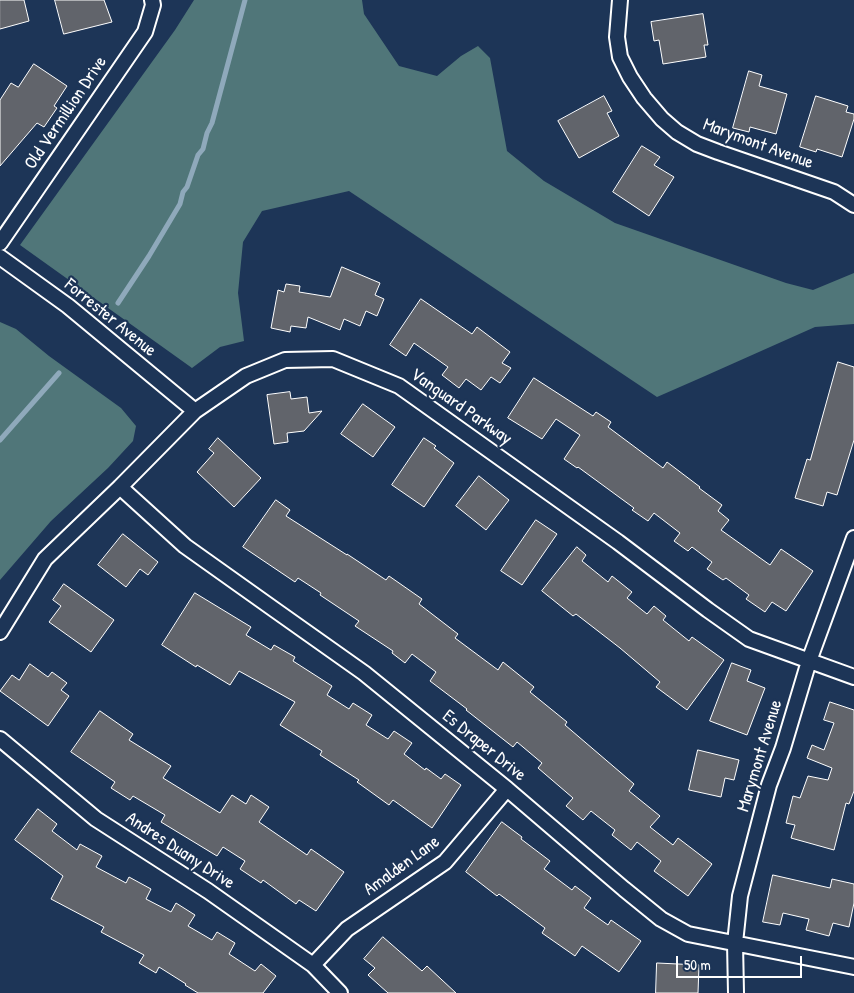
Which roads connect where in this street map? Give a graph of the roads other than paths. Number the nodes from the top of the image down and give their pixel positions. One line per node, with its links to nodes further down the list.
1 (152, 0): 4 (street, Old Vermillion Drive)
2 (620, 0): 3 (street, Marymont Avenue)
3 (854, 205)
4 (0, 243)
5 (0, 257): 6 (street, Forrester Avenue)
6 (195, 412): 7 (street, Vanguard Parkway); 10 (street, Vanguard Parkway)
7 (120, 487): 9 (street, Vanguard Parkway); 13 (street, Es Draper Drive)
8 (854, 538): 10 (street, Marymont Avenue)
9 (0, 632)
10 (809, 661): 11 (street); 14 (street, Marymont Avenue)
11 (854, 678)
12 (0, 739): 15 (street, Andres Duany Drive)
13 (507, 789): 14 (street, Es Draper Drive); 15 (street, Amalden Lane)
14 (735, 944): 16 (street, Es Draper Drive); 18 (street, Marymont Avenue)
15 (312, 965): 17 (street, Andres Duany Drive)
16 (854, 967)
17 (340, 993)
18 (736, 993)

